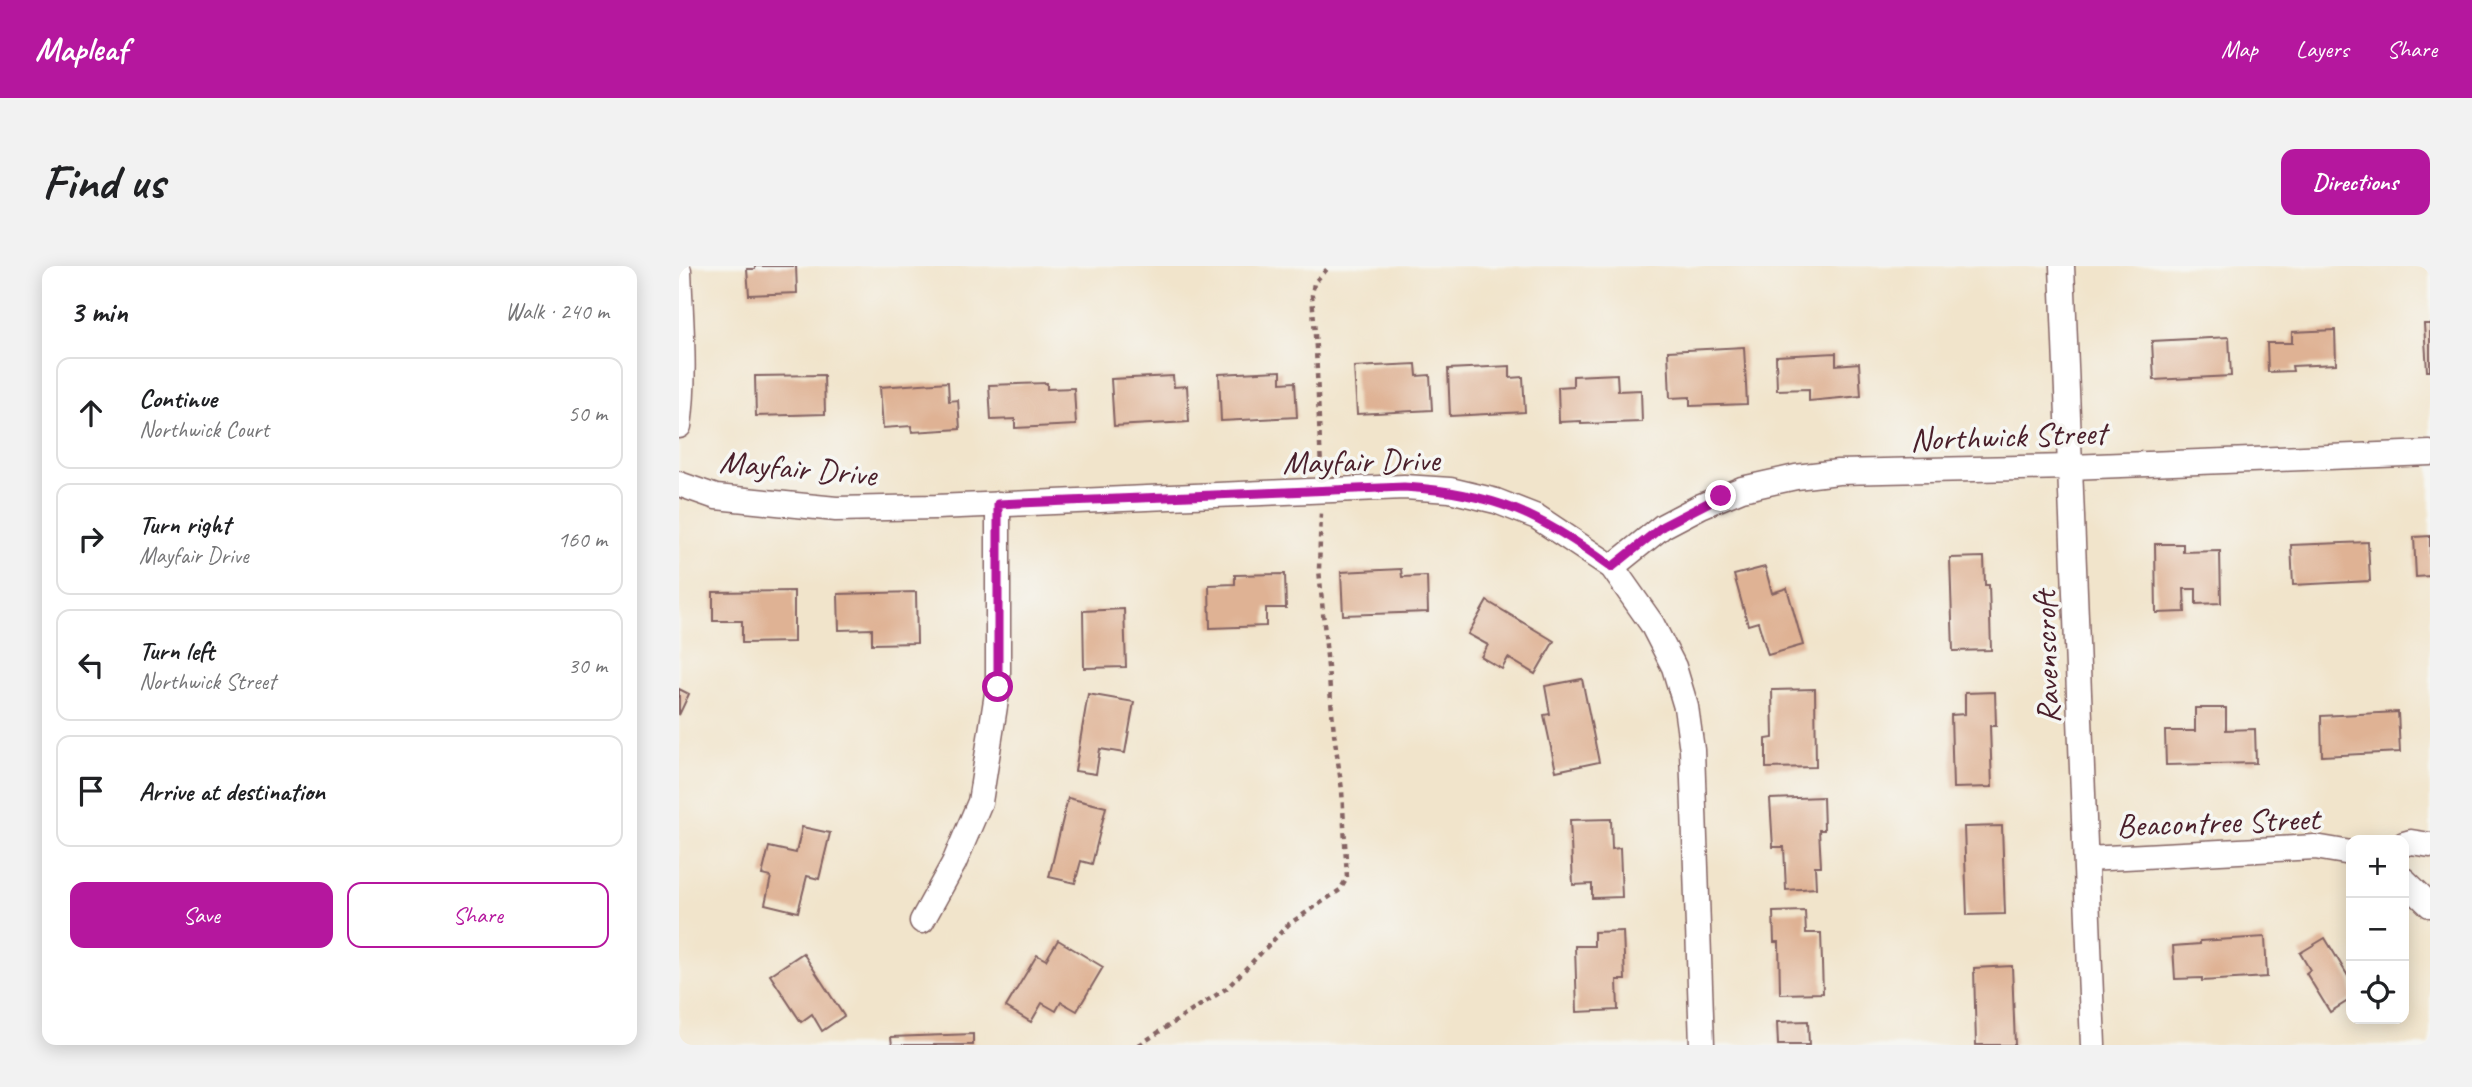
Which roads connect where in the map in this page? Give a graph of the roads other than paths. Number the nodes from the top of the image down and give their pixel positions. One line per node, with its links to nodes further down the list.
1 (2062, 266): 5 (street, Ravenscroft)
2 (679, 271): 3 (street)
3 (679, 426)
4 (2430, 453): 5 (street, Northwick Street)
5 (2070, 467): 8 (street, Northwick Street); 12 (street, Ravenscroft)
6 (679, 484): 7 (street, Mayfair Drive)
7 (998, 504): 8 (street, Mayfair Drive); 15 (street)
8 (1612, 567): 16 (street, Mayfair Drive)
9 (2409, 843): 10 (street)
10 (2430, 845)
11 (2346, 852): 12 (street, Beacontree Street)
12 (2087, 859): 17 (street, Ravenscroft)
13 (2409, 885): 14 (street)
14 (2430, 905)
15 (922, 921)
16 (1702, 1045)
17 (2093, 1045)

